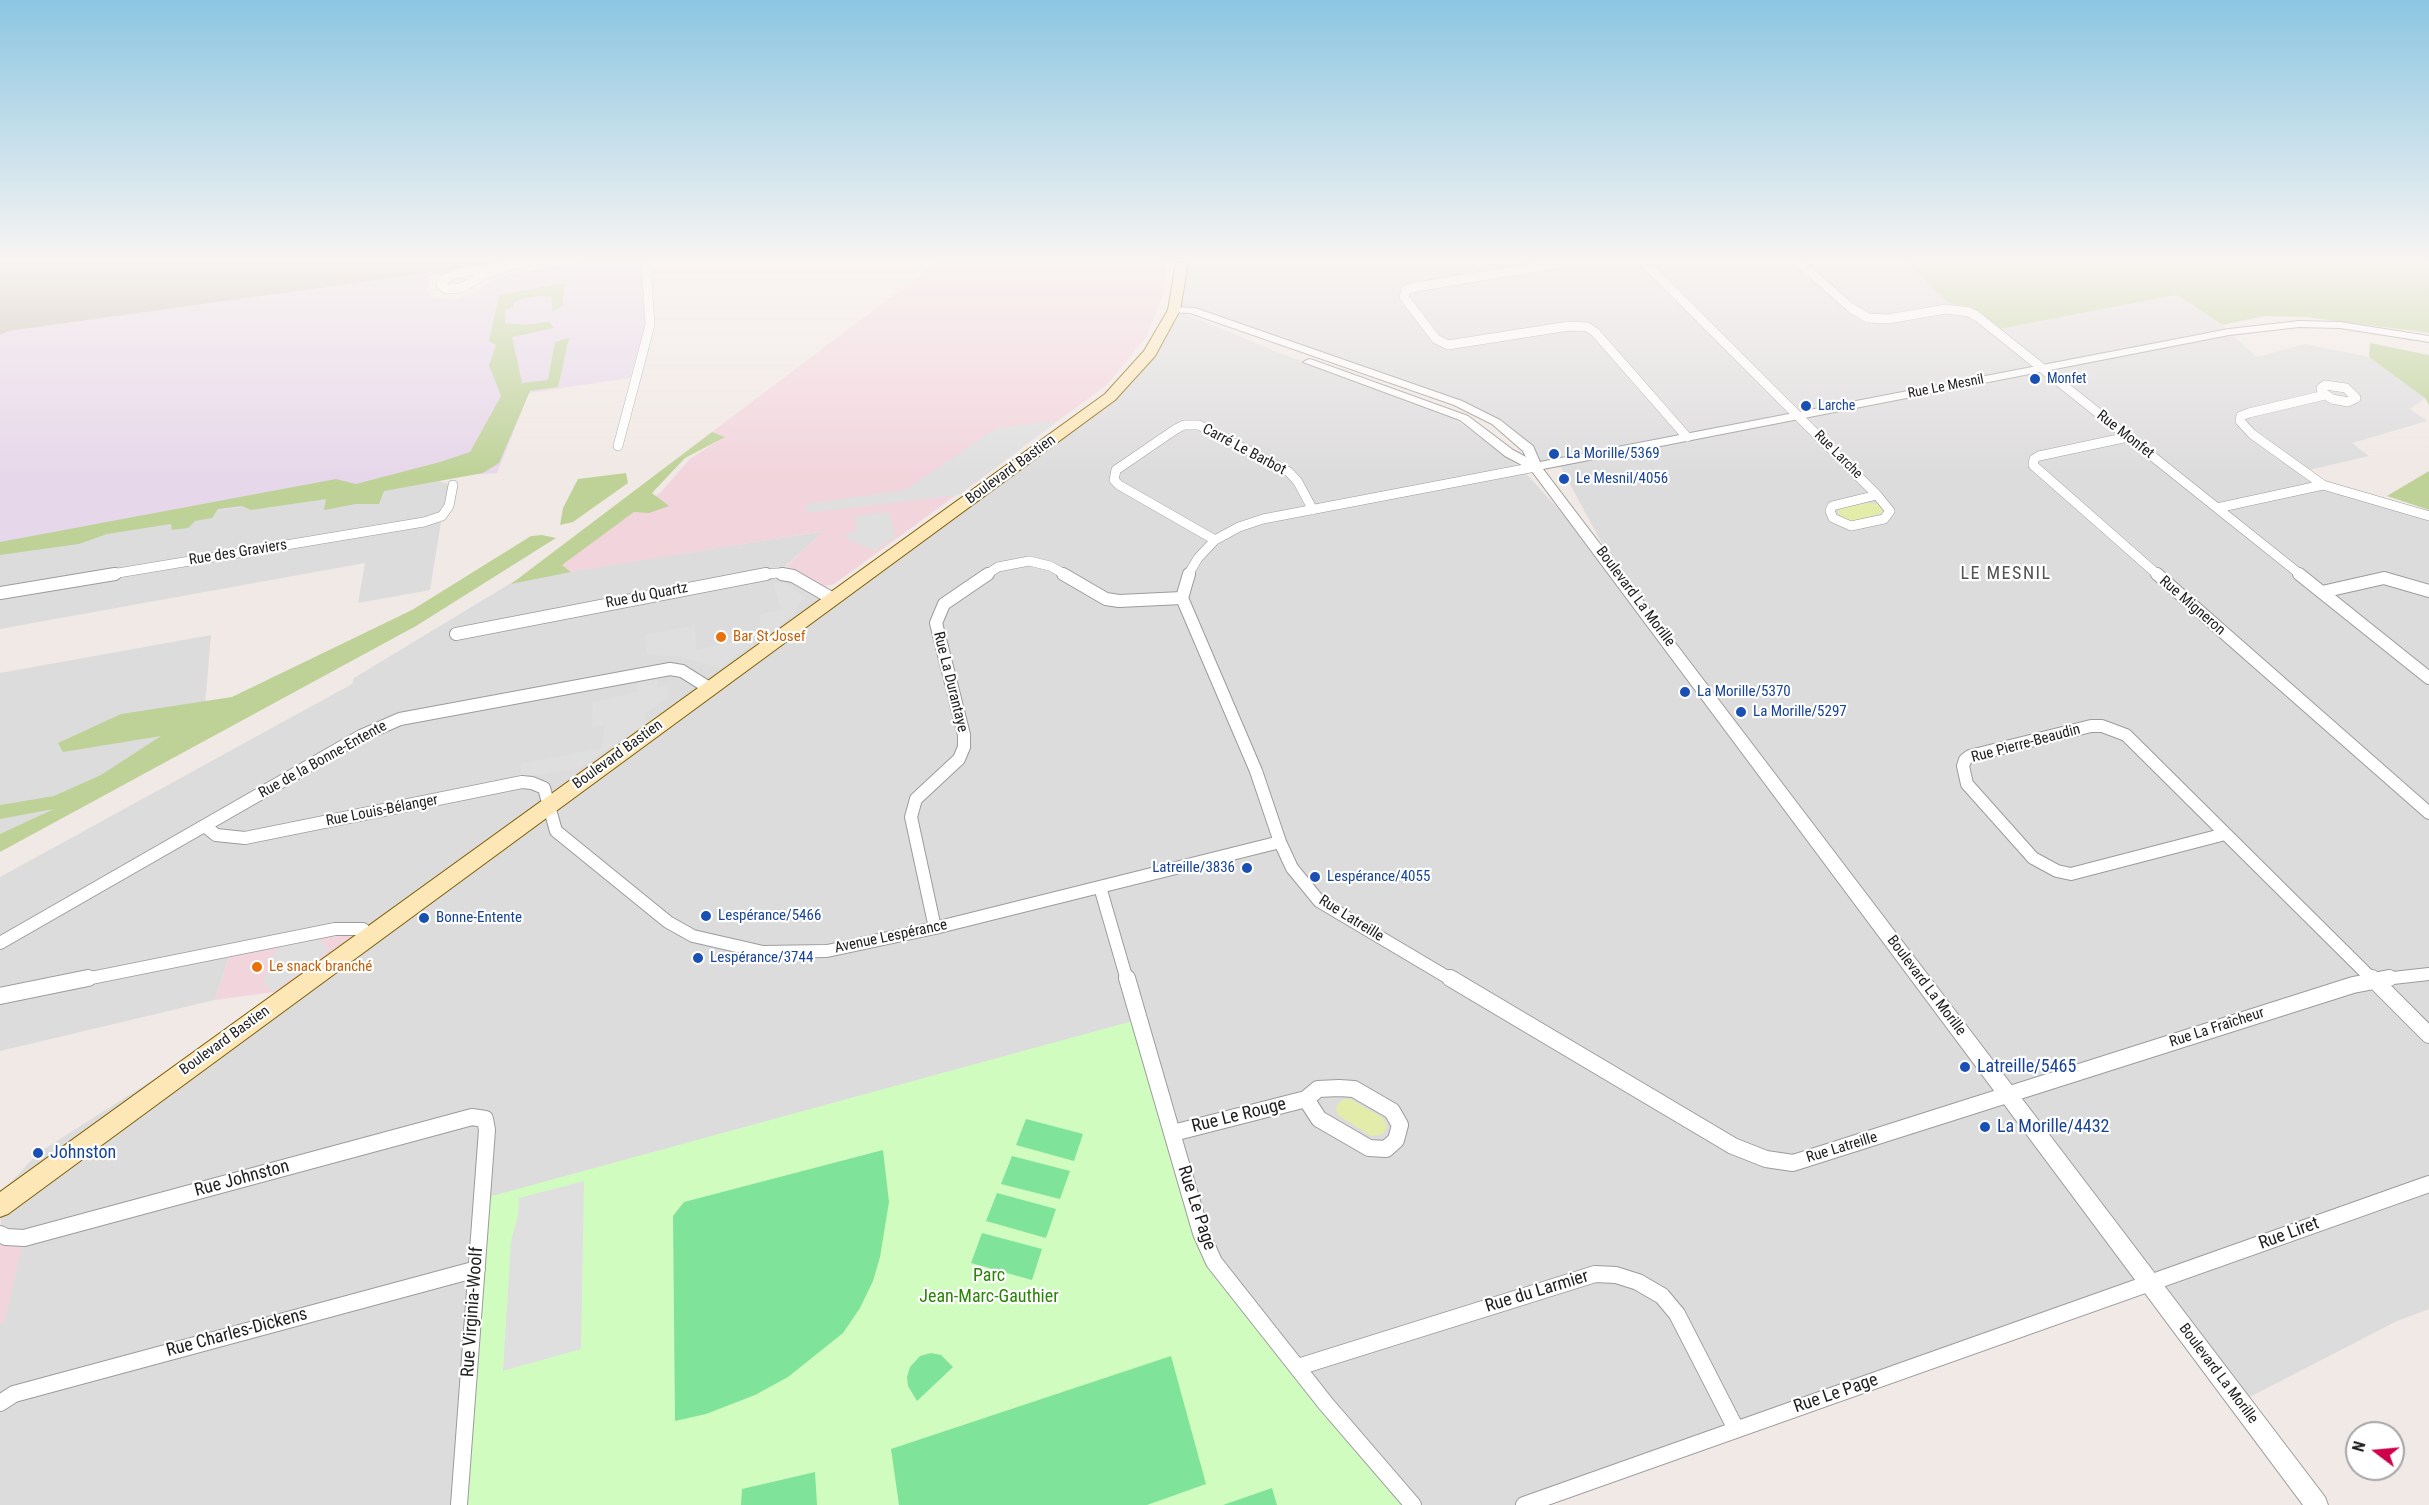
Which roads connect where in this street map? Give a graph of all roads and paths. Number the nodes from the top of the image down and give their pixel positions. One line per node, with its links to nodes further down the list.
1 (648, 333): 17 (street)
2 (1161, 333): 30 (main road, Boulevard Bastien)
3 (1228, 333): 18 (street, Boulevard La Morille)
4 (1432, 333): 5 (street)
5 (1523, 333)
6 (1596, 333): 15 (street)
7 (1716, 333): 14 (street, Rue Larche)
8 (1998, 333): 12 (street, Rue Monfet)
9 (2223, 333): 12 (street, Rue Le Mesnil)
10 (2390, 333): 11 (street, Rue Le Mesnil)
11 (2429, 339)
12 (2041, 369): 14 (street, Rue Le Mesnil); 16 (street, Rue Monfet)
13 (2325, 395): 20 (street)
14 (1798, 415): 15 (street, Rue Le Mesnil); 21 (street, Rue Larche)
15 (1687, 437): 18 (street, Rue Le Mesnil)
16 (2128, 437): 22 (street, Rue Monfet); 35 (street, Rue Migneron)
17 (618, 446)
18 (1535, 467): 23 (street); 47 (street, Boulevard La Morille)
19 (453, 485): 28 (street, Rue des Graviers)
20 (2323, 485): 22 (street); 24 (street)
21 (1877, 495): 21 (street, Rue Larche)
22 (2217, 508): 27 (street, Rue Monfet)
23 (1314, 510): 25 (street); 25 (street, Carré Le Barbot)
24 (2429, 516)
25 (1215, 540): 29 (street)
26 (2429, 591): 27 (street)
27 (2322, 592): 32 (street, Rue Monfet)
28 (0, 593)
29 (1182, 598): 38 (street, Rue Latreille); 40 (street, Rue La Durantaye)
30 (833, 599): 31 (street, Rue du Quartz); 33 (main road, Boulevard Bastien)
31 (456, 634)
32 (2429, 678)
33 (709, 688): 34 (main road, Boulevard Bastien); 36 (street, Rue de la Bonne-Entente)
34 (550, 804): 36 (street, Rue Louis-Bélanger); 40 (street, Avenue Lespérance); 41 (main road, Boulevard Bastien)
35 (2429, 813)
36 (206, 826): 42 (street, Rue de la Bonne-Entente)
37 (2224, 834): 37 (street, Rue Pierre-Beaudin); 44 (street, Rue Pierre-Beaudin)
38 (1280, 842): 39 (street, Avenue Lespérance); 47 (street, Rue Latreille)
39 (1100, 887): 40 (street, Avenue Lespérance); 50 (street, Rue Le Page)
40 (935, 928)
41 (369, 936): 45 (street); 52 (main road, Boulevard Bastien)
42 (0, 943)
43 (2429, 974): 44 (street, Rue La Fraîcheur)
44 (2373, 980): 46 (street); 47 (street, Rue La Fraîcheur)
45 (0, 996)
46 (2429, 1035)
47 (2008, 1094): 55 (street, Boulevard La Morille)
48 (1306, 1100): 48 (street, Rue Le Rouge); 50 (street, Rue Le Rouge)
49 (485, 1119): 53 (street, Rue Johnston); 54 (street, Rue Virginia-Woolf)
50 (1173, 1133): 56 (street, Rue Le Page)
51 (2429, 1184): 55 (street, Rue Liret)
52 (0, 1206)
53 (0, 1234)
54 (477, 1269): 57 (street, Rue Charles-Dickens); 59 (street, Rue Virginia-Woolf)
55 (2149, 1284): 58 (street, Rue Le Page); 62 (street, Boulevard La Morille)
56 (1298, 1367): 58 (street, Rue du Larmier); 60 (street, Rue Le Page)
57 (0, 1403)
58 (1736, 1429): 61 (street, Rue Le Page)
59 (459, 1505)
60 (1413, 1505)
61 (1524, 1505)
62 (2317, 1505)

